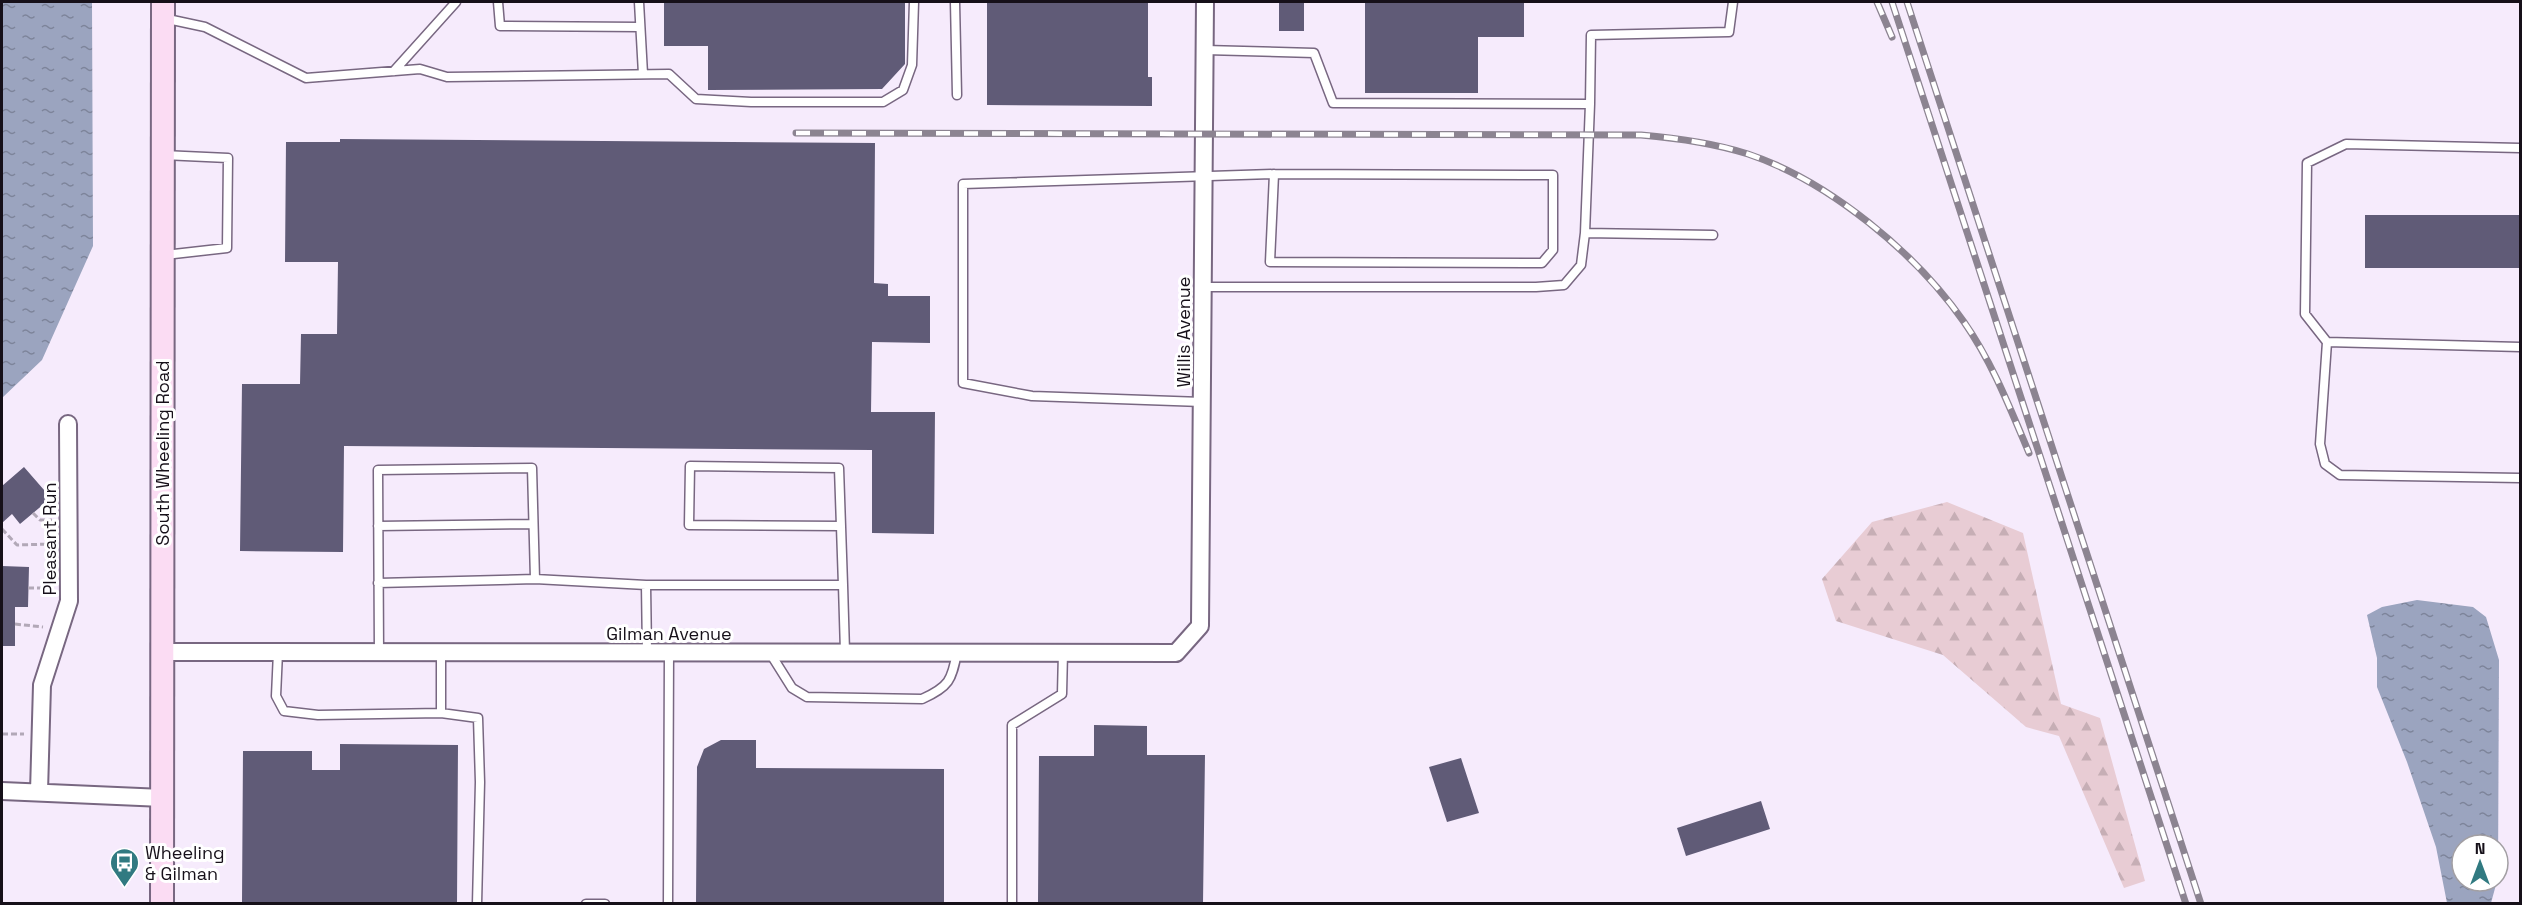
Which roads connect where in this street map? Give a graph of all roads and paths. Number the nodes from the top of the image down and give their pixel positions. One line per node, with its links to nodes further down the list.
1 (456, 2): 11 (lane)
2 (498, 2): 9 (lane)
3 (639, 2): 9 (lane)
4 (914, 2): 12 (lane)
5 (955, 2): 13 (lane)
6 (1205, 2): 10 (street, Willis Avenue)
7 (1733, 2): 14 (lane)
8 (163, 9): 11 (lane); 16 (main road, South Wheeling Road)
9 (640, 27): 12 (lane)
10 (1205, 50): 14 (lane); 18 (street, Willis Avenue)
11 (394, 71): 12 (lane)
12 (643, 74)
13 (957, 95)
14 (1590, 104): 19 (lane)
15 (2520, 148): 23 (lane)
16 (163, 155): 21 (main road, South Wheeling Road); 21 (lane)
17 (1274, 174): 17 (lane); 18 (lane)
18 (1204, 178): 22 (street, Willis Avenue); 25 (lane)
19 (1585, 233): 20 (lane); 22 (lane)
20 (1713, 235)
21 (162, 256): 41 (main road, South Wheeling Road)
22 (1203, 286): 25 (street, Willis Avenue)
23 (2327, 342): 24 (lane); 27 (lane)
24 (2520, 347)
25 (1202, 402): 51 (street, Willis Avenue)
26 (68, 424): 32 (street, Pleasant Run)
27 (2520, 478)
28 (533, 524): 29 (lane); 29 (lane); 33 (lane)
29 (378, 526): 34 (lane)
30 (841, 526): 30 (lane); 36 (lane)
31 (2, 530): 32 (path)
32 (69, 544): 38 (street, Pleasant Run)
33 (535, 579): 34 (lane); 35 (lane)
34 (378, 583): 43 (lane)
35 (646, 585): 36 (lane); 45 (lane)
36 (843, 585): 48 (lane)
37 (28, 588): 38 (path)
38 (69, 588): 40 (street, Pleasant Run)
39 (15, 624): 40 (path)
40 (60, 629): 54 (street, Pleasant Run)
41 (162, 652): 42 (street, Gilman Avenue); 57 (main road, South Wheeling Road)
42 (278, 652): 43 (street, Gilman Avenue); 52 (lane)
43 (379, 652): 44 (street, Gilman Avenue)
44 (441, 652): 45 (street, Gilman Avenue); 52 (lane)
45 (647, 652): 46 (street, Gilman Avenue)
46 (669, 652): 47 (street, Gilman Avenue); 62 (lane)
47 (770, 652): 48 (street, Gilman Avenue); 49 (lane)
48 (845, 652): 49 (street, Gilman Avenue)
49 (957, 652): 50 (street, Gilman Avenue)
50 (1064, 652): 51 (street, Gilman Avenue); 63 (lane)
51 (1176, 653)
52 (441, 713): 59 (lane)
53 (2, 734): 54 (path)
54 (41, 734): 56 (street, Pleasant Run)
55 (2, 791): 56 (street)
56 (39, 792): 57 (street)
57 (163, 798): 58 (main road, South Wheeling Road)
58 (162, 903)
59 (477, 903)
60 (586, 903): 61 (lane)
61 (605, 903)
62 (668, 903)
63 (1012, 903)

